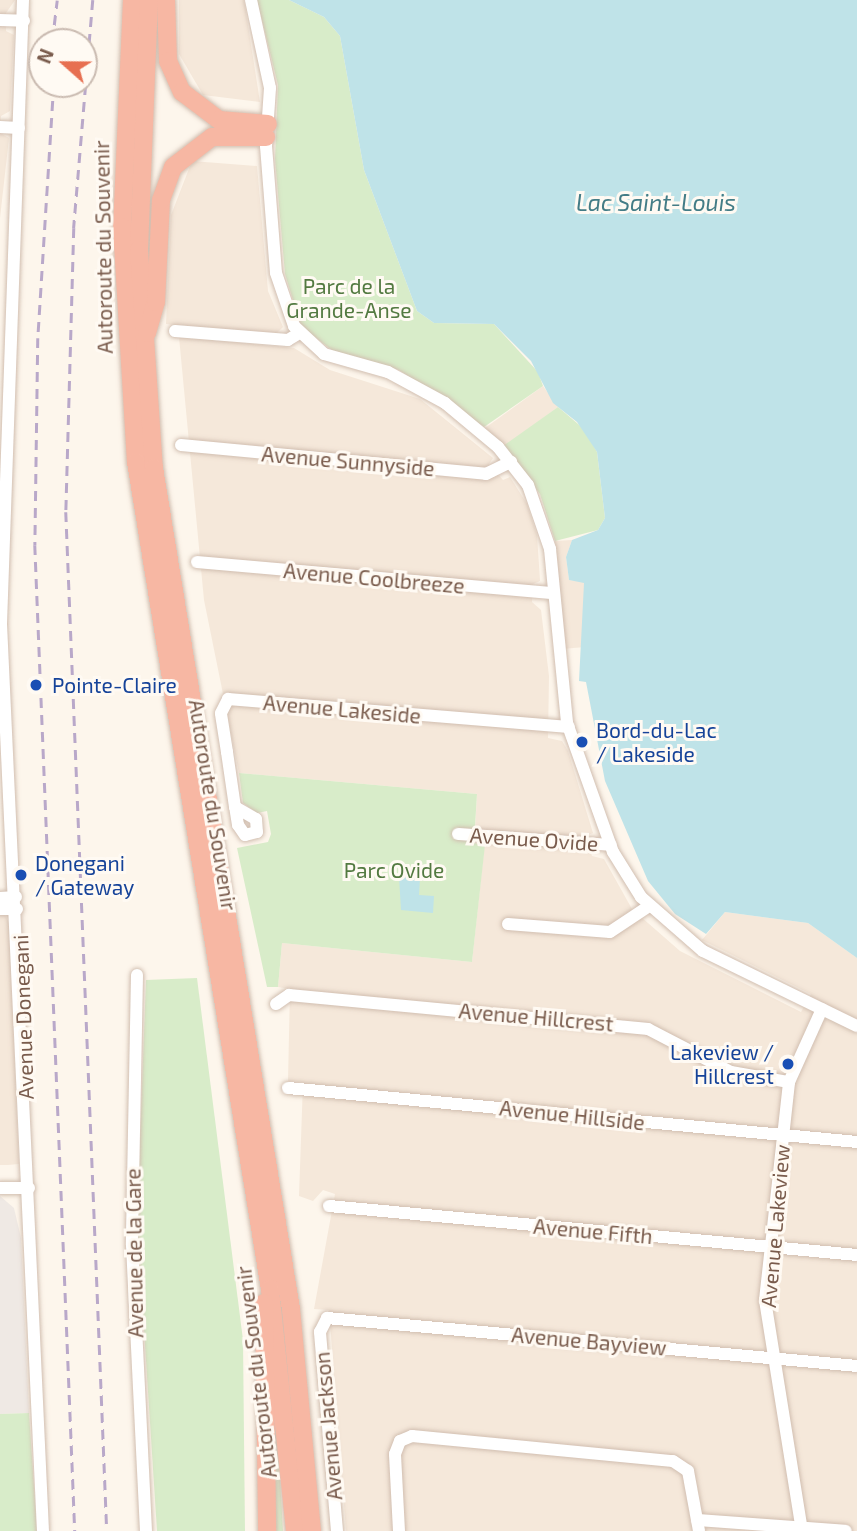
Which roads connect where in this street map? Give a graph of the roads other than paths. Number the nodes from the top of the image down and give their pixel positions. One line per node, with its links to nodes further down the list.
1 (23, 0): 7 (street, Avenue Donegani)
2 (132, 0): 45 (highway, Autoroute du Souvenir)
3 (149, 0): 15 (highway, Autoroute du Souvenir)
4 (166, 0): 10 (highway)
5 (251, 0): 10 (street)
6 (0, 20): 7 (street)
7 (24, 21): 9 (street, Avenue Donegani)
8 (0, 127): 9 (street)
9 (19, 128): 11 (street, Avenue Donegani)
10 (267, 131): 14 (street); 15 (highway)
11 (6, 229): 12 (street, Avenue Donegani)
12 (4, 330): 16 (street, Avenue Donegani)
13 (175, 331): 14 (street)
14 (299, 333): 18 (street)
15 (143, 346): 55 (highway, Autoroute du Souvenir)
16 (3, 430): 19 (street, Avenue Donegani)
17 (181, 445): 18 (street, Avenue Sunnyside)
18 (511, 461): 21 (street)
19 (2, 547): 22 (street, Avenue Donegani)
20 (197, 562): 21 (street, Avenue Coolbreeze)
21 (551, 593): 23 (street)
22 (1, 671): 28 (street, Avenue Donegani)
23 (569, 727): 24 (street, Avenue Lakeside); 26 (street)
24 (235, 807)
25 (458, 834): 26 (street, Avenue Ovide)
26 (611, 845): 29 (street)
27 (0, 898): 28 (street)
28 (17, 903): 30 (street); 41 (street, Avenue Donegani)
29 (649, 906): 31 (street); 34 (street)
30 (0, 909)
31 (508, 924)
32 (137, 975): 52 (street, Avenue de la Gare)
33 (276, 1004): 36 (street, Avenue Hillcrest)
34 (822, 1009): 35 (street); 36 (street, Avenue Lakeview)
35 (857, 1026)
36 (789, 1082): 38 (street, Avenue Lakeview)
37 (288, 1088): 38 (street, Avenue Hillside)
38 (783, 1135): 39 (street, Avenue Hillside); 43 (street, Avenue Lakeview)
39 (857, 1142)
40 (0, 1188): 41 (street)
41 (29, 1188): 51 (street, Avenue Donegani)
42 (329, 1206): 43 (street, Avenue Fifth)
43 (769, 1247): 44 (street, Avenue Fifth); 47 (street, Avenue Lakeview)
44 (857, 1255)
45 (265, 1257): 53 (highway); 54 (highway, Autoroute du Souvenir)
46 (322, 1321): 47 (street, Avenue Bayview); 56 (street, Avenue Jackson)
47 (773, 1358): 48 (street, Avenue Bayview); 50 (street, Avenue Lakeview)
48 (857, 1366)
49 (699, 1525): 50 (street); 57 (street)
50 (801, 1530): 58 (street)
51 (43, 1531)
52 (146, 1531)
53 (267, 1531)
54 (295, 1531)
55 (312, 1531)
56 (337, 1531)
57 (399, 1531)
58 (846, 1531)

